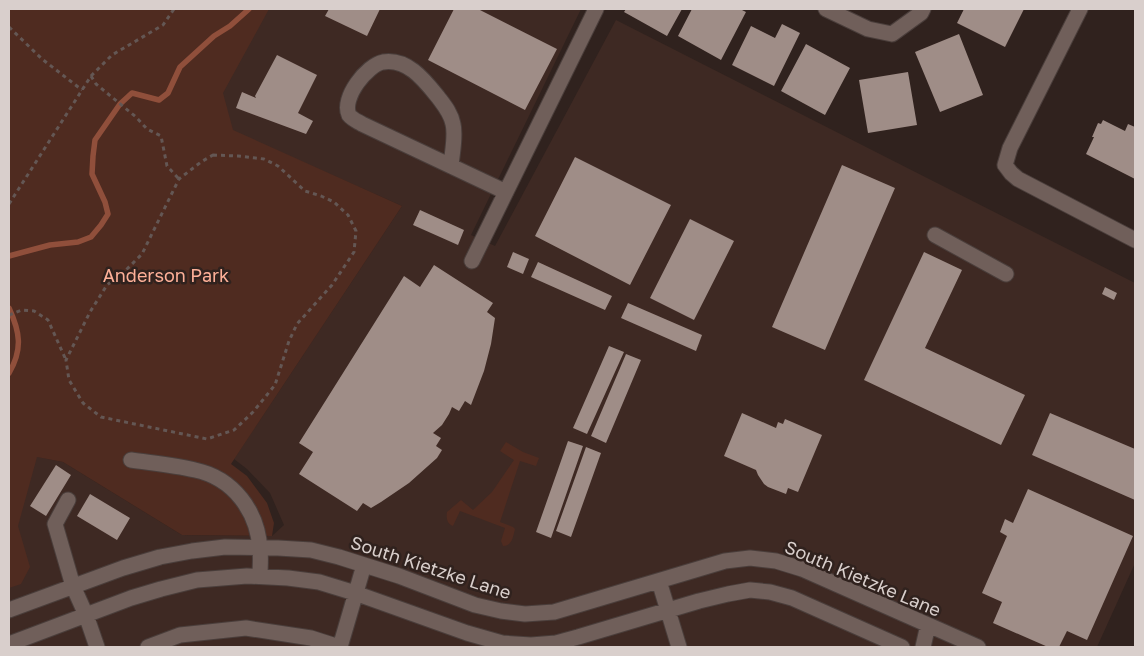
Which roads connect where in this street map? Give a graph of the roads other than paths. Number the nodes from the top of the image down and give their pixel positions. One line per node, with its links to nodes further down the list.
1 (596, 9): 6 (street)
2 (826, 9): 3 (street)
3 (923, 9)
4 (1080, 9): 8 (street)
5 (451, 166): 5 (street); 6 (street)
6 (506, 192): 9 (street)
7 (935, 236): 10 (street)
8 (1135, 240)
9 (472, 261)
10 (1006, 274)
11 (131, 460): 13 (street)
12 (68, 500): 17 (street)
13 (260, 548): 14 (street, South Kietzke Lane); 15 (street); 17 (street, South Kietzke Lane)
14 (364, 566): 16 (street, South Kietzke Lane); 18 (street)
15 (260, 576): 18 (street); 21 (street)
16 (659, 581): 20 (street); 22 (street, South Kietzke Lane)
17 (73, 586): 19 (street, South Kietzke Lane); 21 (street)
18 (355, 593): 20 (street); 26 (street)
19 (9, 610)
20 (668, 610): 27 (street); 28 (street)
21 (86, 615): 23 (street); 24 (street)
22 (928, 625): 29 (street); 30 (street, South Kietzke Lane)
23 (9, 644)
24 (98, 647)
25 (148, 647): 26 (street)
26 (340, 647)
27 (679, 647)
28 (902, 647)
29 (923, 647)
30 (978, 647)

